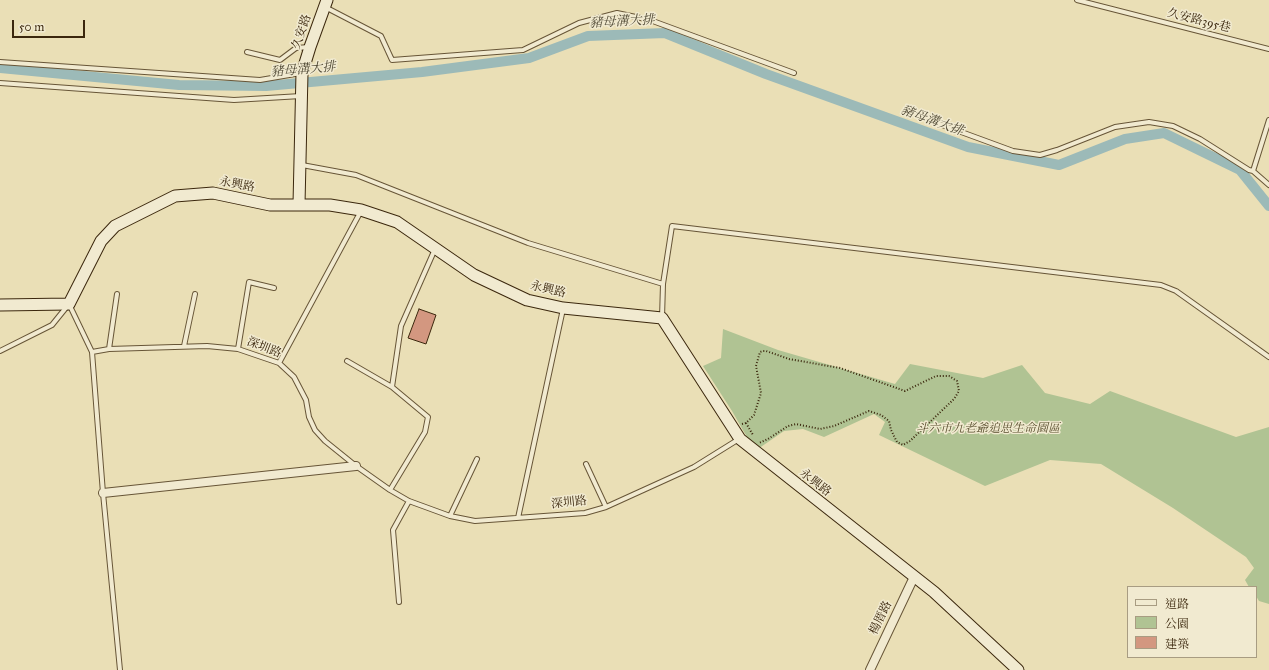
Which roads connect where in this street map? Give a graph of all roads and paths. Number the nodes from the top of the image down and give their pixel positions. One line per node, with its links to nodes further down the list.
1 (1077, 0): 4 (lane, 久安路395巷)
2 (326, 4): 3 (street, 久安路); 8 (lane)
3 (310, 47): 5 (lane); 7 (street, 久安路)
4 (1269, 49)
5 (247, 52)
6 (0, 62): 7 (lane)
7 (302, 73): 10 (street, 久安路)
8 (794, 73)
9 (0, 82): 10 (lane)
10 (301, 96): 13 (street, 久安路)
11 (1269, 120): 14 (lane)
12 (934, 122): 14 (lane)
13 (300, 164): 16 (street, 久安路); 19 (lane)
14 (1253, 171): 15 (lane)
15 (1269, 185)
16 (299, 204): 17 (street, 永興路); 23 (street, 永興路)
17 (361, 210): 18 (street, 永興路); 34 (lane)
18 (436, 249): 25 (street, 永興路); 35 (lane)
19 (663, 284): 26 (lane); 32 (lane)
20 (274, 288): 28 (lane)
21 (117, 294): 29 (lane)
22 (195, 294): 27 (lane)
23 (69, 304): 24 (street); 30 (lane); 31 (lane)
24 (0, 305)
25 (563, 308): 26 (street, 永興路); 49 (lane)
26 (662, 318): 37 (street, 永興路)
27 (184, 346): 28 (lane, 深圳路); 29 (lane, 深圳路)
28 (238, 349): 34 (lane, 深圳路)
29 (109, 350): 31 (lane, 深圳路)
30 (0, 351)
31 (92, 352): 45 (lane)
32 (1269, 357)
33 (348, 361): 35 (lane)
34 (279, 363): 43 (lane, 深圳路)
35 (392, 387): 44 (lane)
36 (746, 423): 37 (path); 38 (path); 40 (path)
37 (732, 426): 39 (street, 永興路)
38 (754, 437)
39 (740, 439): 40 (street, 永興路); 47 (lane, 深圳路)
40 (749, 447): 50 (street, 永興路)
41 (477, 459): 48 (lane)
42 (586, 464): 47 (lane)
43 (356, 466): 44 (lane, 深圳路); 45 (street)
44 (390, 490): 46 (lane, 深圳路)
45 (103, 493): 52 (lane)
46 (409, 501): 48 (lane, 深圳路); 51 (lane)
47 (606, 507): 49 (lane, 深圳路)
48 (450, 516): 49 (lane, 深圳路)
49 (518, 518)
50 (914, 577): 53 (street, 楊厝路); 54 (street, 永興路)
51 (399, 602)
52 (120, 670)
53 (870, 670)
54 (1018, 670)

